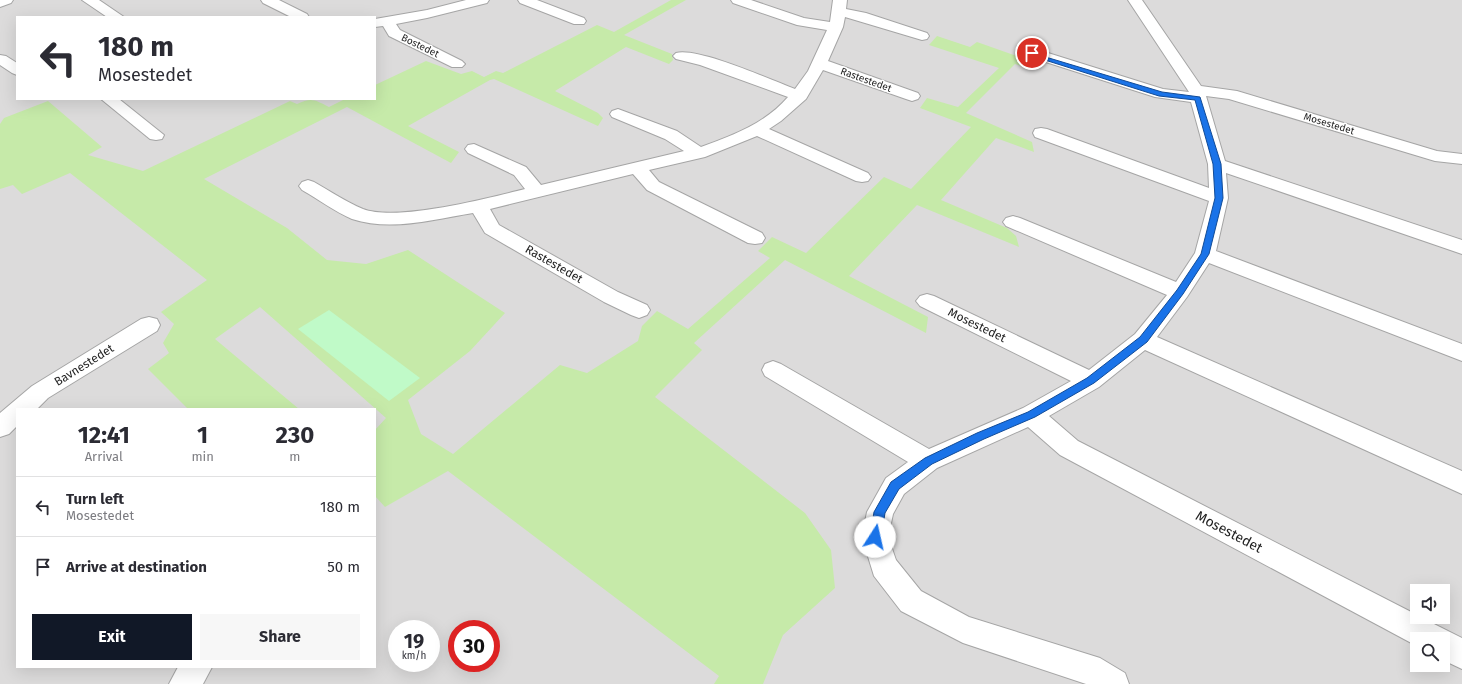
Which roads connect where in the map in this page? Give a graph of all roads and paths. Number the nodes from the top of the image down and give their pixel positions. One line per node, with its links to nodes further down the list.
1 (6, 0): 9 (street)
2 (89, 0): 12 (street)
3 (268, 0): 13 (street)
4 (451, 0): 10 (street)
5 (482, 0): 10 (street, Bostedet)
6 (526, 0): 14 (street)
7 (738, 0): 11 (street)
8 (1135, 0): 23 (street)
9 (0, 3)
10 (464, 6): 15 (street, Bostedet)
11 (839, 13): 16 (street); 21 (street)
12 (115, 16)
13 (300, 16)
14 (579, 21)
15 (382, 22): 20 (street, Bostedet)
16 (922, 36)
17 (1032, 53): 23 (street, Mosestedet)
18 (681, 56): 24 (street)
19 (1, 59): 22 (street)
20 (457, 64)
21 (820, 64): 24 (street); 25 (street, Rastestedet)
22 (16, 69)
23 (1197, 94): 33 (street, Mosestedet); 34 (street)
24 (800, 96): 28 (street)
25 (912, 96)
26 (110, 100): 30 (street)
27 (618, 114): 32 (street)
28 (758, 130): 32 (street); 36 (street)
29 (1041, 133): 39 (street)
30 (156, 135)
31 (474, 148): 38 (street)
32 (699, 154): 35 (street)
33 (1462, 159)
34 (1217, 164): 39 (street); 43 (street)
35 (638, 169): 38 (street); 42 (street)
36 (862, 177)
37 (308, 186): 40 (street)
38 (537, 192): 40 (street)
39 (1219, 198): 44 (street)
40 (479, 206): 47 (street, Rastestedet)
41 (1013, 222): 45 (street)
42 (755, 238)
43 (1462, 247)
44 (1205, 254): 45 (street); 50 (street)
45 (1180, 292): 49 (street)
46 (927, 300): 52 (street, Mosestedet)
47 (639, 310)
48 (149, 325): 53 (street, Bavnestedet)
49 (1143, 340): 52 (street); 58 (street)
50 (1462, 354)
51 (773, 370): 57 (street)
52 (1091, 381): 55 (street)
53 (22, 408)
54 (16, 413): 56 (street)
55 (1031, 415): 57 (street); 59 (street, Mosestedet)
56 (0, 427)
57 (928, 461): 64 (street)
58 (1462, 483)
59 (1420, 632)
60 (1450, 648): 61 (street)
61 (1462, 654)
62 (196, 668): 63 (street)
63 (184, 684)
64 (1114, 684)

